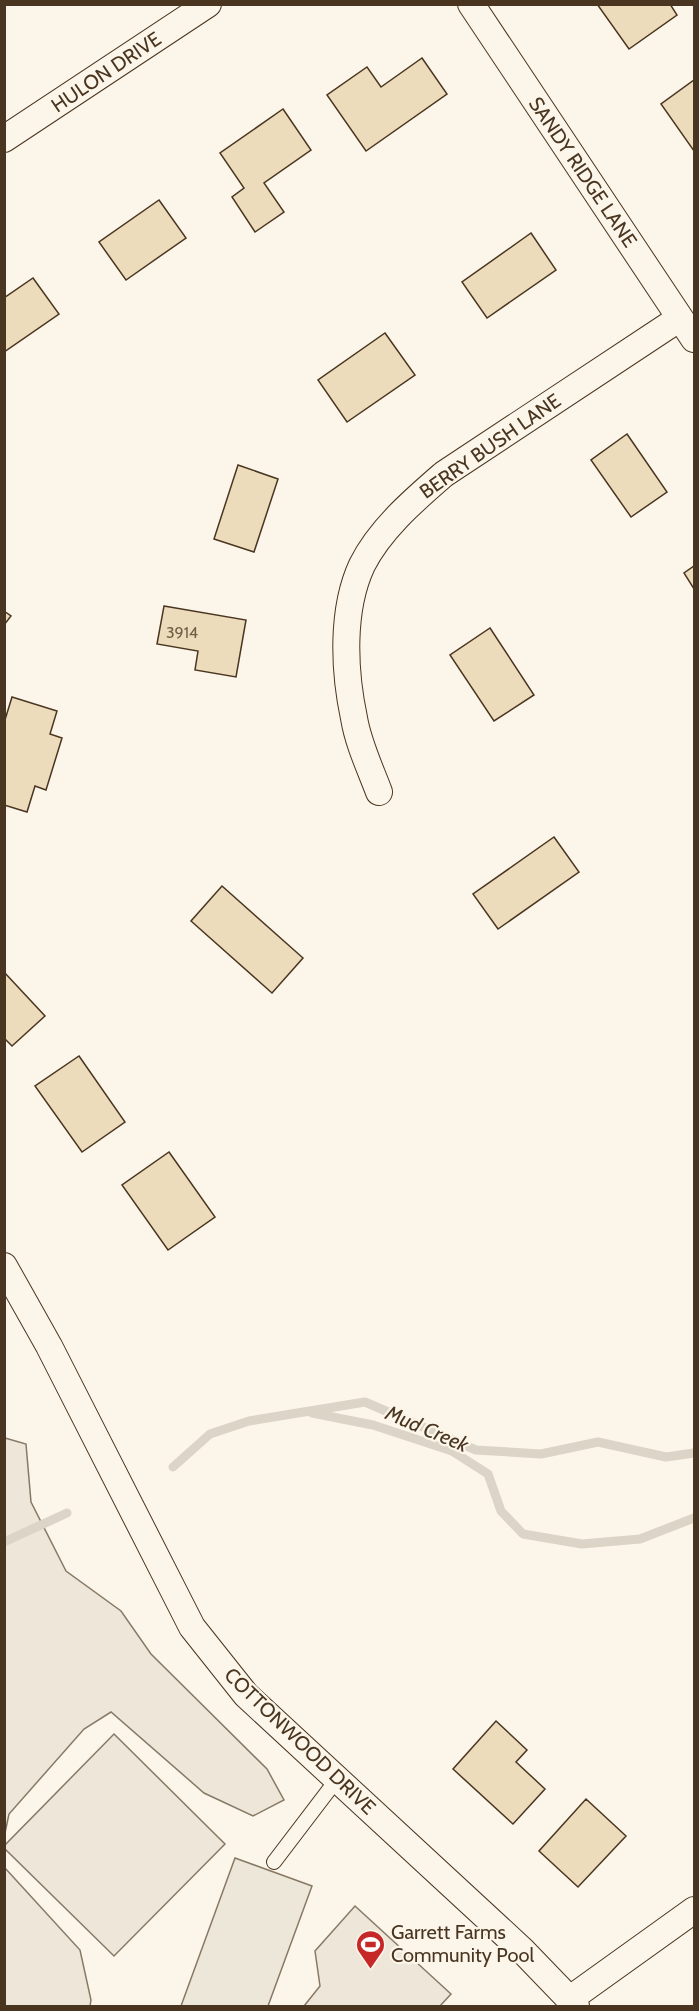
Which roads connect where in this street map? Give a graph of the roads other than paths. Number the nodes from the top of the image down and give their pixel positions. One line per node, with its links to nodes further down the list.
1 (208, 4): 3 (street, HULON DRIVE)
2 (471, 4): 4 (street, SANDY RIDGE LANE)
3 (4, 139)
4 (680, 318): 5 (street, SANDY RIDGE LANE); 6 (street, BERRY BUSH LANE)
5 (694, 339)
6 (378, 792)
7 (4, 1266): 8 (street, COTTONWOOD DRIVE)
8 (338, 1778): 9 (lane); 11 (street, COTTONWOOD DRIVE)
9 (274, 1862)
10 (694, 1910): 11 (street)
11 (573, 2003)

